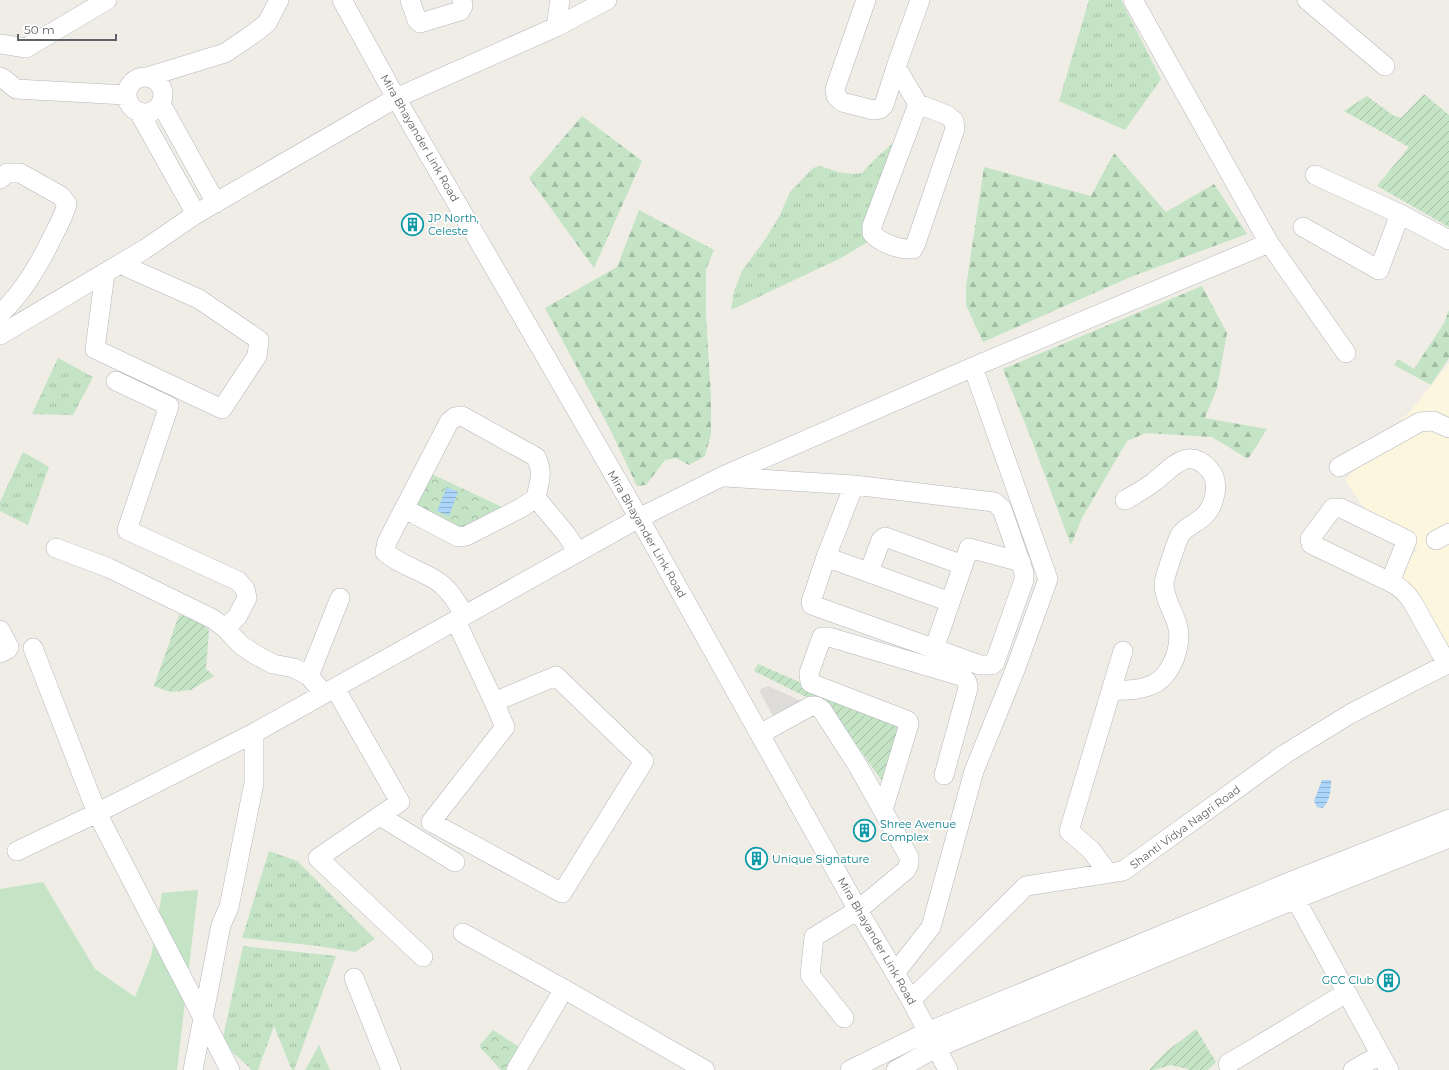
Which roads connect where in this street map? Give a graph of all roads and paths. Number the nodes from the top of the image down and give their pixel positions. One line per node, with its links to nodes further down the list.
1 (107, 0): 13 (street)
2 (279, 0): 16 (street)
3 (342, 0): 19 (street, Mira Bhayander Link Road)
4 (410, 0): 5 (street)
5 (462, 0)
6 (560, 0): 12 (street)
7 (607, 0): 12 (street)
8 (866, 0): 15 (street)
9 (920, 0): 15 (street)
10 (1133, 0): 30 (street)
11 (1307, 0): 14 (street)
12 (556, 27): 19 (street)
13 (0, 44)
14 (1385, 66)
15 (896, 67): 21 (street)
16 (147, 77): 18 (street); 20 (street)
17 (1, 83): 18 (street)
18 (126, 95): 22 (street)
19 (396, 98): 25 (street); 44 (street, Mira Bhayander Link Road)
20 (161, 104): 22 (street); 25 (street)
21 (918, 104): 21 (street)
22 (140, 114): 26 (street)
23 (2, 174): 32 (street)
24 (1315, 175): 27 (street)
25 (216, 203): 26 (street)
26 (196, 214): 31 (street)
27 (1400, 214): 28 (street); 29 (street)
28 (1303, 227)
29 (1449, 240)
30 (1268, 244): 34 (street); 35 (street)
31 (112, 268): 31 (street); 33 (street)
32 (0, 314)
33 (0, 335)
34 (1346, 353)
35 (973, 367): 39 (street); 81 (street)
36 (116, 380): 55 (street)
37 (1449, 428): 38 (street)
38 (1339, 468)
39 (721, 477): 40 (street); 44 (street)
40 (854, 485): 47 (street); 48 (street)
41 (536, 498): 43 (street); 43 (street); 46 (street)
42 (1126, 500): 63 (street)
43 (405, 509): 54 (street)
44 (639, 518): 46 (street); 67 (street, Mira Bhayander Link Road)
45 (56, 548): 55 (street)
46 (578, 552): 54 (street)
47 (826, 557): 50 (street); 58 (street)
48 (1021, 562): 49 (street); 58 (street)
49 (963, 565): 50 (street); 53 (street)
50 (868, 572): 53 (street)
51 (1390, 582): 51 (street); 61 (street)
52 (340, 598): 62 (street)
53 (950, 602): 58 (street)
54 (460, 618): 64 (street); 65 (street)
55 (225, 628): 62 (street)
56 (0, 630): 60 (street)
57 (32, 648): 70 (street)
58 (934, 648)
59 (1123, 651): 63 (street)
60 (0, 653)
61 (1448, 663): 76 (street, Shanti Vidya Nagri Road)
62 (309, 676): 64 (street)
63 (1111, 690): 76 (street)
64 (329, 691): 66 (street); 71 (street)
65 (494, 702): 65 (street)
66 (254, 733): 70 (street); 87 (street)
67 (760, 734): 69 (street); 78 (street, Mira Bhayander Link Road)
68 (944, 776): 69 (street)
69 (883, 810): 78 (street)
70 (97, 813): 74 (street); 87 (street)
71 (380, 816): 75 (street); 80 (street)
72 (1449, 819): 77 (street)
73 (1449, 838): 77 (street)
74 (17, 851)
75 (455, 862)
76 (1108, 873): 85 (street, Shanti Vidya Nagri Road)
77 (1291, 891): 84 (street); 88 (street)
78 (858, 910): 81 (street, Mira Bhayander Link Road); 86 (street)
79 (463, 933): 83 (street)
80 (423, 957)
81 (895, 974): 85 (street, Mira Bhayander Link Road)
82 (354, 978): 93 (street)
83 (564, 989): 94 (street); 95 (street)
84 (1346, 993): 89 (street); 90 (street)
85 (911, 1000): 88 (street, Mira Bhayander Link Road)
86 (844, 1018)
87 (204, 1019): 91 (street); 92 (street)
88 (932, 1040): 96 (street); 97 (street); 98 (street, Mira Bhayander Link Road)
89 (1384, 1063): 99 (street)
90 (1228, 1064)
91 (193, 1070)
92 (230, 1070)
93 (391, 1070)
94 (516, 1070)
95 (705, 1070)
96 (850, 1070)
97 (896, 1070)
98 (948, 1070)
99 (1353, 1070)

